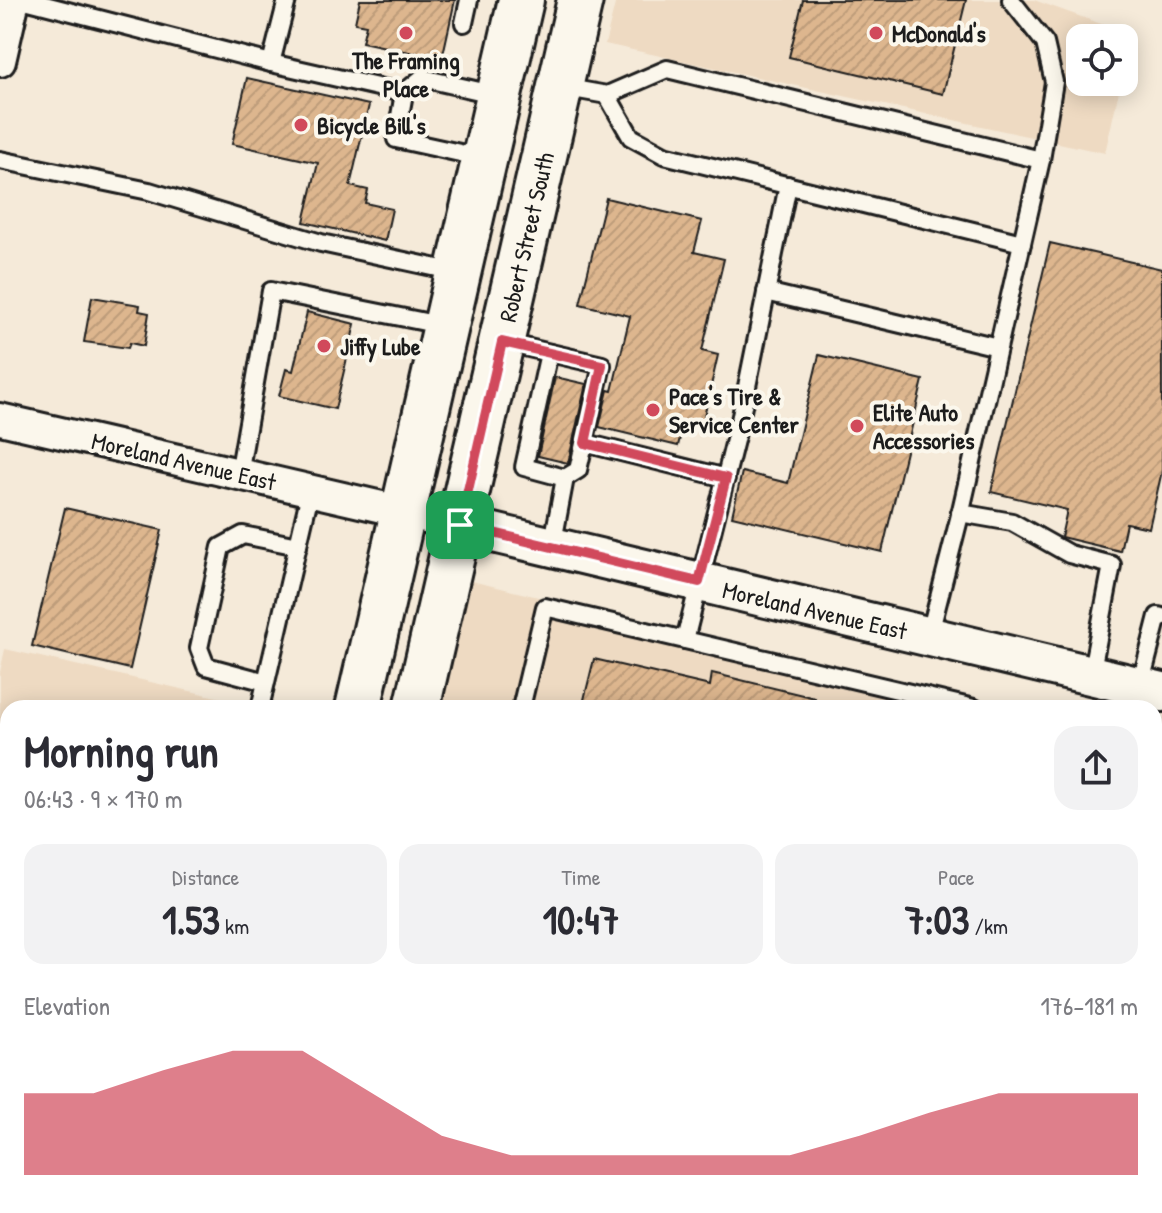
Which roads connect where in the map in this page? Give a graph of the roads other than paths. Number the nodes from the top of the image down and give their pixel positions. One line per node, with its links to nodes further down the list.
1 (14, 0): 9 (street)
2 (25, 0): 10 (lane)
3 (287, 0): 10 (lane)
4 (469, 0): 8 (lane)
5 (521, 0): 14 (main road)
6 (580, 0): 11 (main road, Robert Street South)
7 (1011, 0): 17 (lane)
8 (464, 23)
9 (0, 61)
10 (271, 63): 12 (lane)
11 (560, 87): 13 (lane); 23 (main road, Robert Street South)
12 (404, 93): 14 (lane); 15 (lane)
13 (607, 95): 17 (lane); 18 (lane)
14 (499, 96): 15 (main road)
15 (484, 158): 20 (main road)
16 (0, 160): 20 (lane)
17 (1041, 160): 19 (lane)
18 (788, 185): 19 (lane); 21 (lane)
19 (1022, 243): 24 (lane)
20 (458, 273): 22 (main road)
21 (766, 292): 24 (lane); 30 (lane)
22 (446, 327): 28 (lane); 32 (main road)
23 (502, 342): 25 (lane); 34 (main road, Robert Street South)
24 (998, 347): 33 (lane)
25 (549, 353): 27 (lane); 29 (lane)
26 (0, 419): 28 (street, Moreland Avenue East)
27 (585, 443): 29 (lane); 30 (lane)
28 (239, 474): 31 (street, Moreland Avenue East)
29 (565, 478): 36 (lane)
30 (726, 478): 37 (lane)
31 (311, 489): 32 (street, Moreland Avenue East); 35 (lane)
32 (403, 512): 34 (street, Moreland Avenue East); 45 (main road)
33 (960, 513): 39 (lane); 41 (lane)
34 (460, 525): 36 (street, Moreland Avenue East); 46 (main road, Robert Street South)
35 (298, 546): 42 (lane); 42 (lane)
36 (552, 547): 37 (street, Moreland Avenue East)
37 (699, 582): 39 (street, Moreland Avenue East); 40 (lane)
38 (1162, 617): 43 (lane)
39 (929, 637): 41 (street, Moreland Avenue East)
40 (685, 640): 47 (lane); 48 (lane)
41 (1091, 675): 43 (street, Moreland Avenue East)
42 (266, 682): 44 (lane)
43 (1151, 689)
44 (262, 700)
45 (360, 700)
46 (419, 700)
47 (523, 700)
48 (940, 700)

